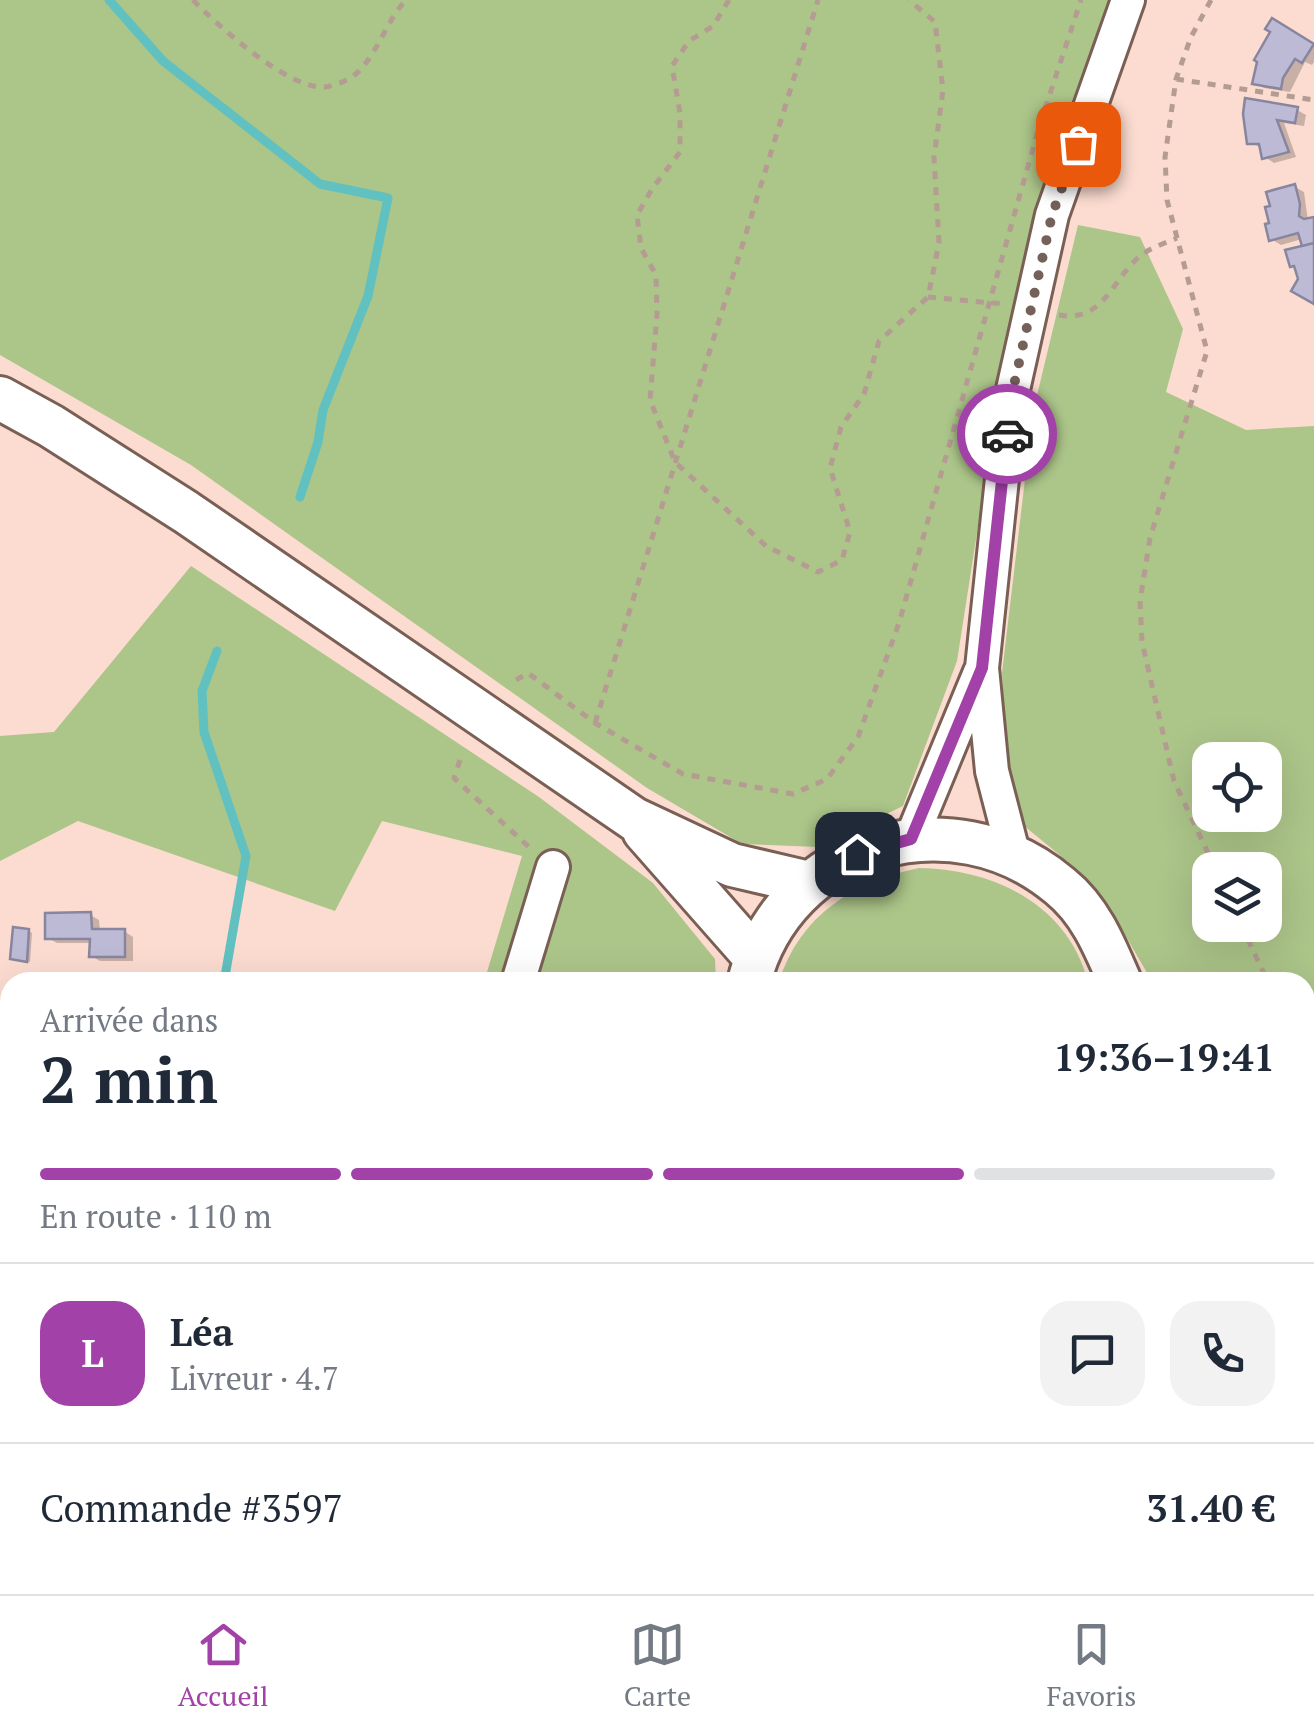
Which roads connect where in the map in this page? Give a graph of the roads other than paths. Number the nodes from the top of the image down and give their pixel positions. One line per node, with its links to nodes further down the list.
1 (1128, 0): 3 (street)
2 (0, 398): 4 (main road)
3 (982, 668): 5 (street); 6 (street)
4 (634, 819): 8 (main road); 9 (main road)
5 (911, 839): 6 (main road); 8 (main road)
6 (1014, 856): 11 (main road)
7 (552, 867): 10 (street)
8 (810, 883): 9 (main road)
9 (752, 970)
10 (521, 972)
11 (1116, 972)

